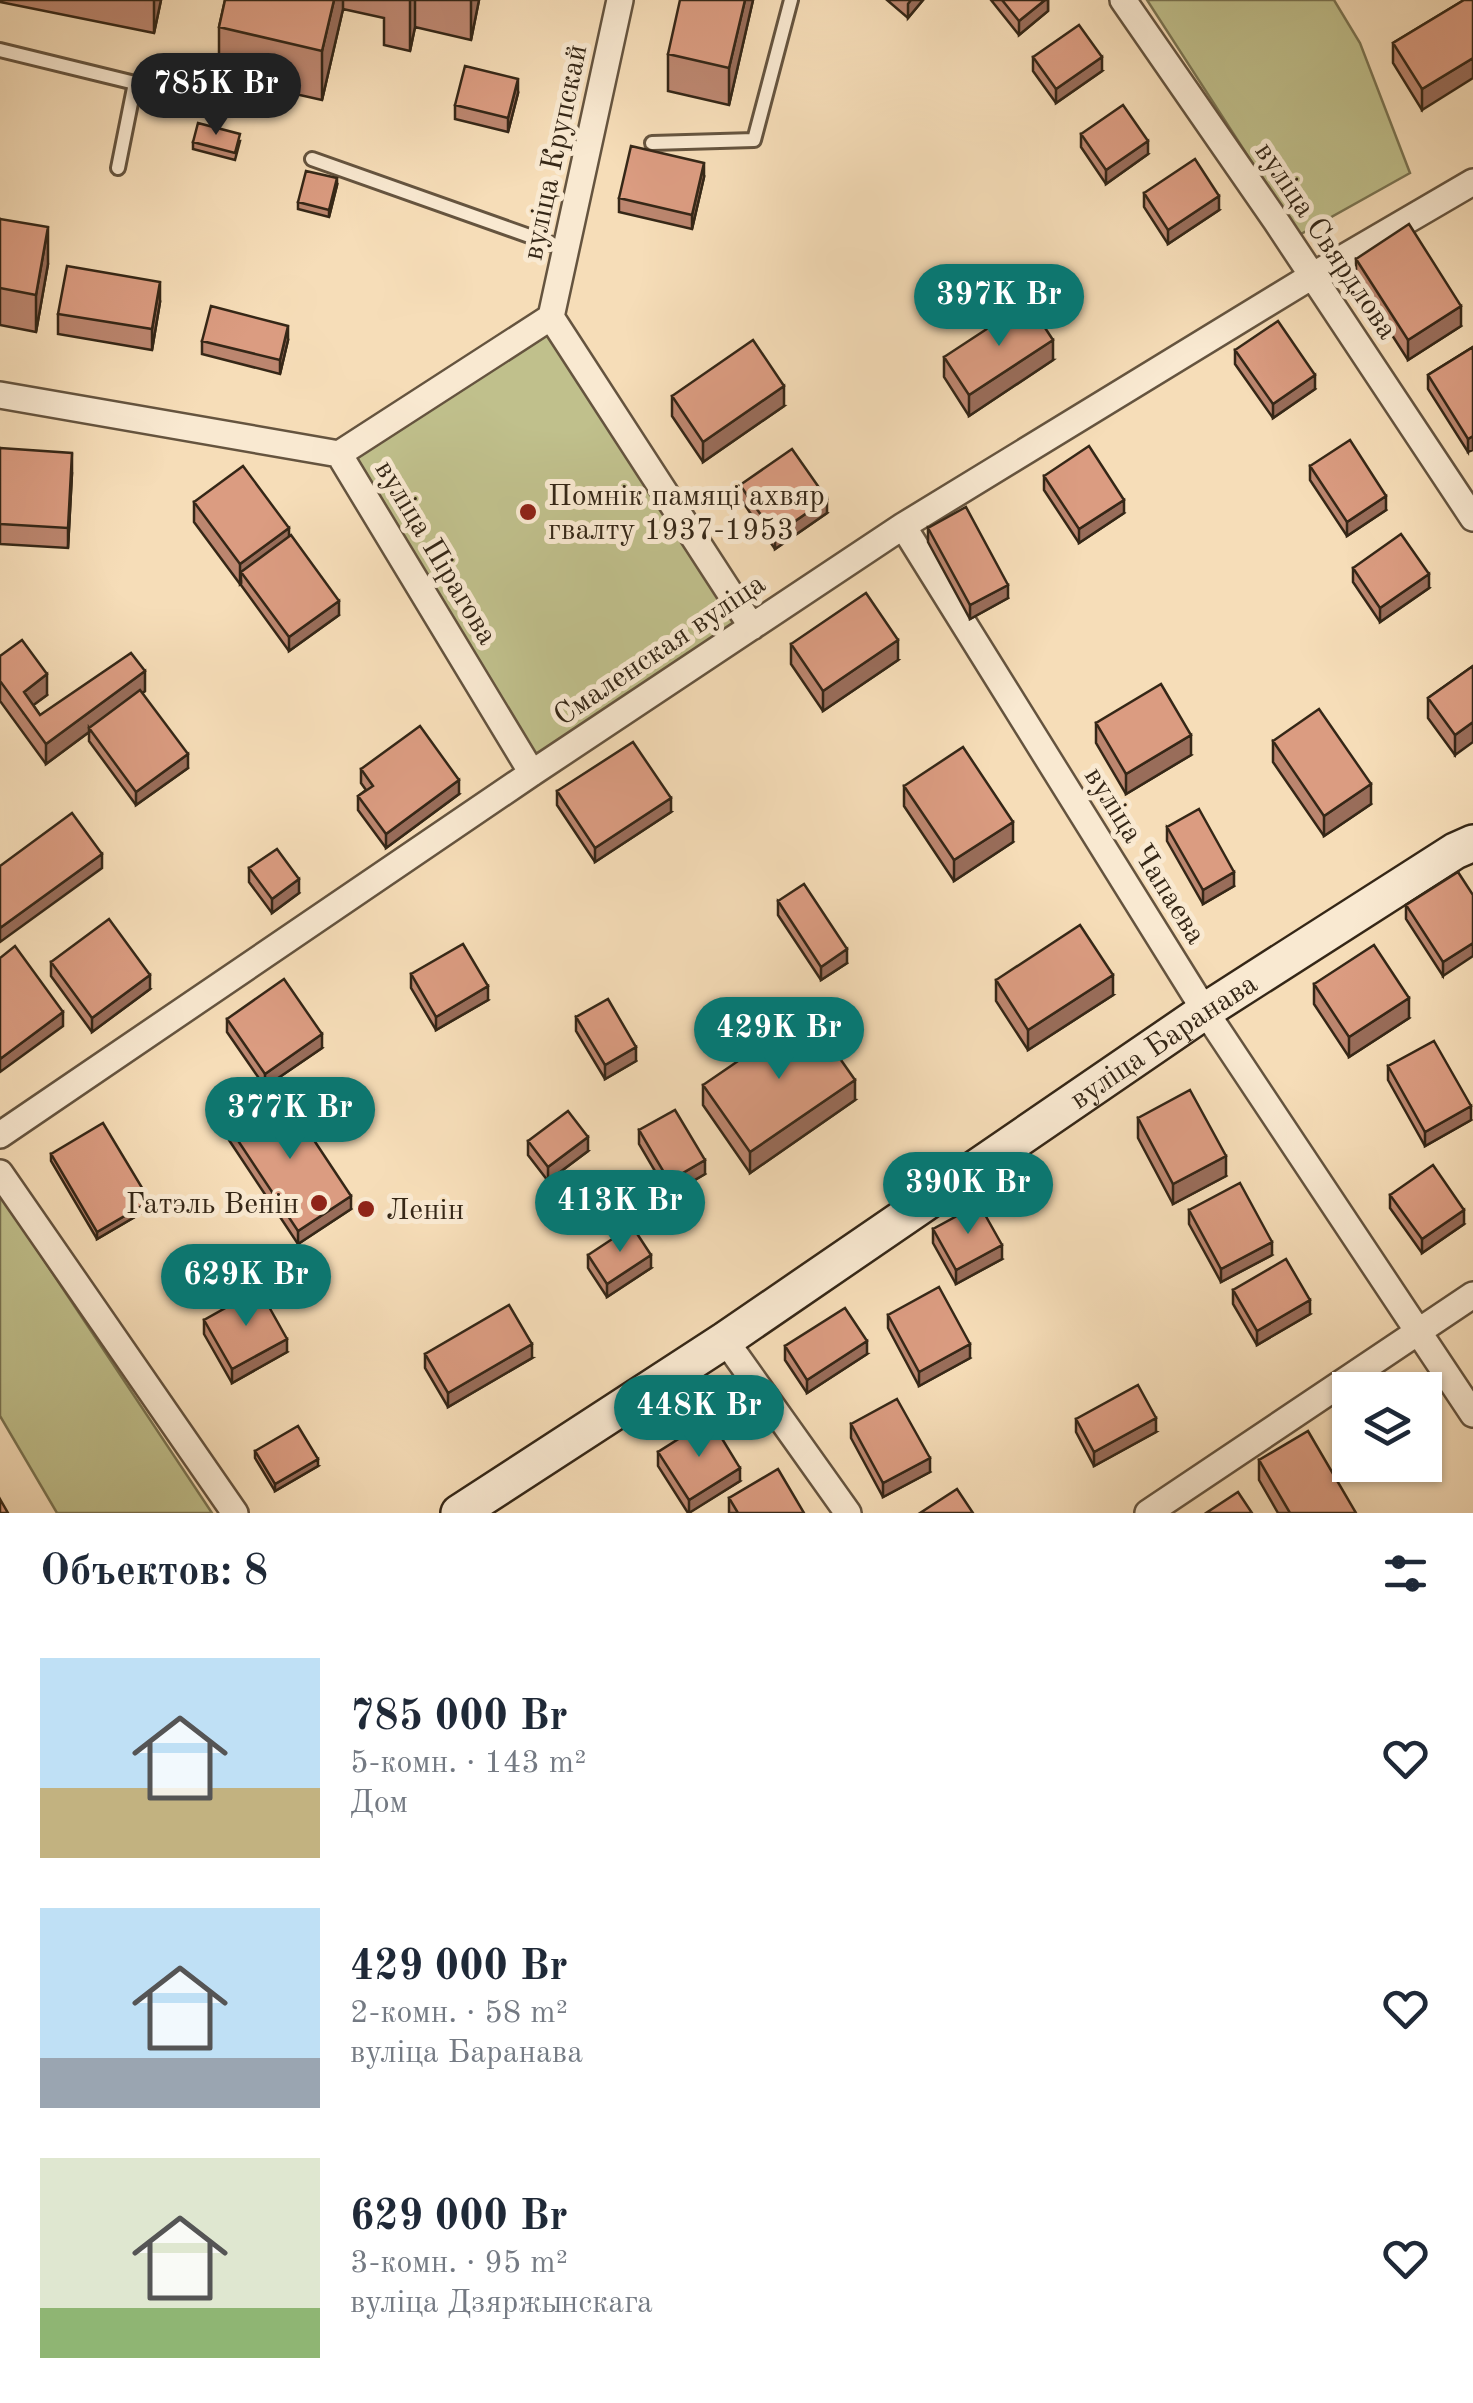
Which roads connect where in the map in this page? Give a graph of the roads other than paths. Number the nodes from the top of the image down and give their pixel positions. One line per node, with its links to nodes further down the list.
1 (620, 0): 9 (street, вуліца Крупскай)
2 (791, 0): 5 (lane)
3 (1123, 0): 10 (street, вуліца Свярдлова)
4 (0, 50): 7 (lane)
5 (652, 143)
6 (312, 159): 9 (lane)
7 (118, 168)
8 (1473, 182): 10 (street, Смаленская вуліца)
9 (566, 249): 11 (street, вуліца Крупскай)
10 (1312, 276): 14 (street, вуліца Свярдлова); 15 (street, Смаленская вуліца)
11 (551, 317): 13 (street); 16 (street)
12 (0, 395): 13 (street, вуліца Пірагова)
13 (339, 454): 17 (street, вуліца Пірагова)
14 (1473, 518)
15 (903, 526): 16 (street, Смаленская вуліца); 19 (street, вуліца Чапаева)
16 (752, 627): 17 (street, Смаленская вуліца)
17 (532, 772): 20 (street, Смаленская вуліца)
18 (1473, 843): 19 (main road, вуліца Баранава)
19 (1205, 1011): 23 (street, вуліца Чапаева); 24 (main road, вуліца Баранава)
20 (0, 1134)
21 (0, 1173): 26 (street)
22 (1473, 1295): 23 (street)
23 (1417, 1332): 25 (street, вуліца Чапаева); 29 (street)
24 (725, 1340): 27 (main road, вуліца Баранава); 28 (street)
25 (1473, 1414)
26 (235, 1513)
27 (459, 1513)
28 (848, 1513)
29 (1148, 1513)

